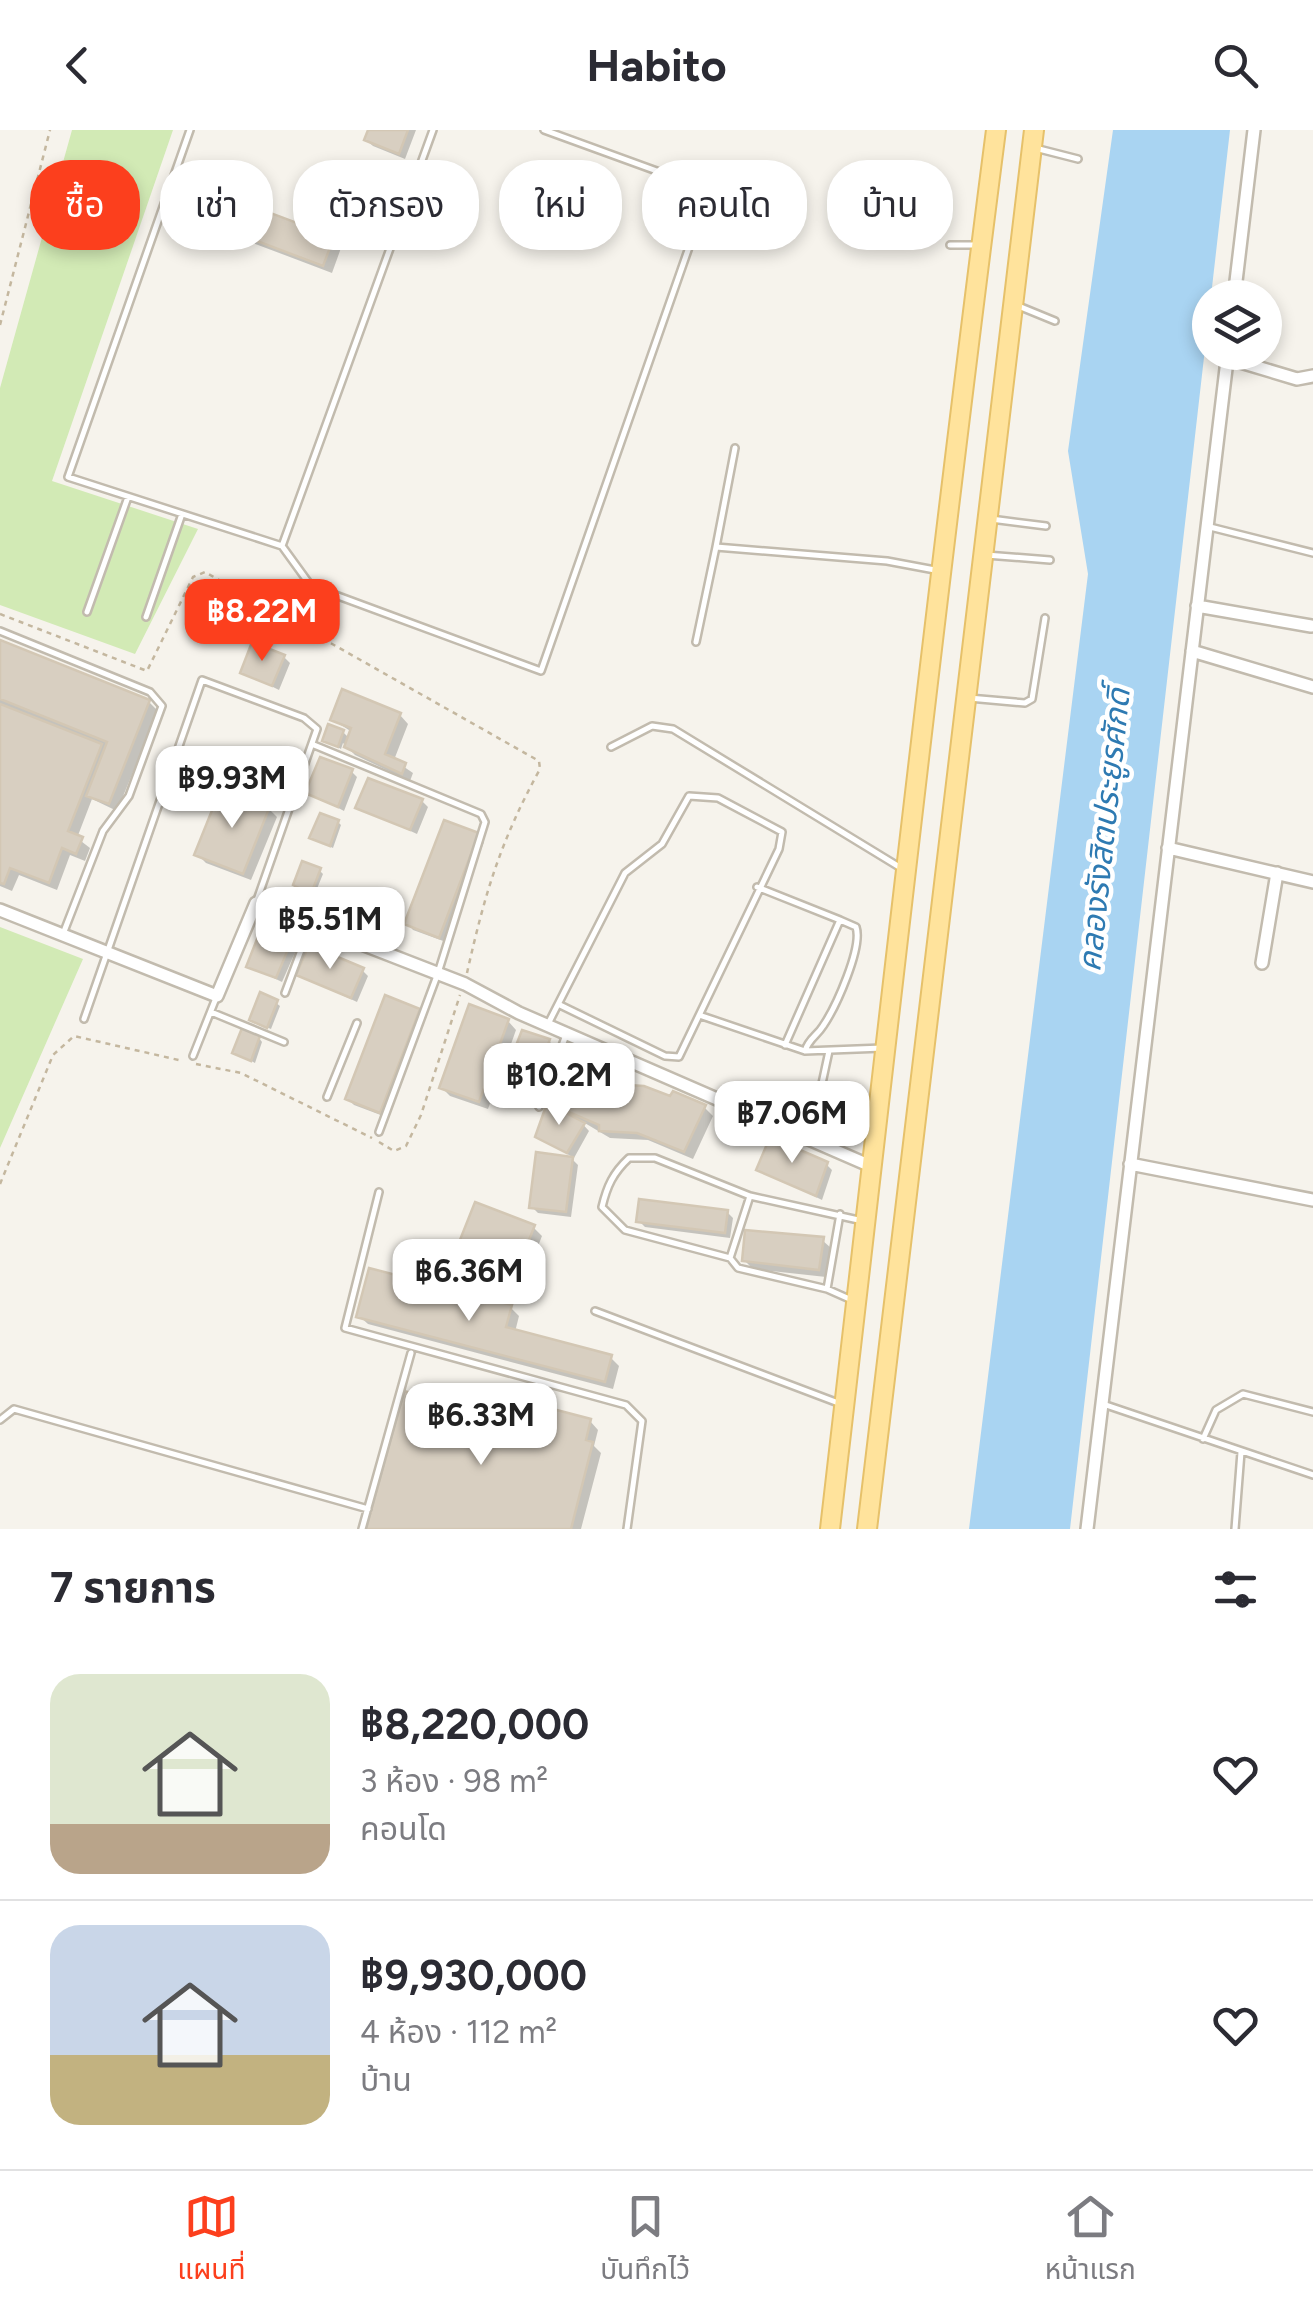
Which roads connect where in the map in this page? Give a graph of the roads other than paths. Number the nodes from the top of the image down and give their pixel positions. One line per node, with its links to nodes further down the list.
1 (190, 130): 17 (lane)
2 (433, 130): 22 (lane)
3 (544, 130): 22 (lane)
4 (996, 130): 9 (main road)
5 (1254, 130): 10 (street)
6 (1033, 139): 7 (lane); 11 (main road)
7 (1078, 159)
8 (953, 245): 9 (lane)
9 (981, 245): 27 (main road)
10 (1236, 280)
11 (1014, 303): 12 (lane); 19 (main road)
12 (1055, 321)
13 (1225, 370): 21 (street)
14 (1271, 370): 15 (street)
15 (1313, 376)
16 (734, 448): 23 (lane)
17 (128, 496): 18 (lane); 29 (lane)
18 (182, 514): 22 (lane); 30 (lane)
19 (988, 518): 20 (lane); 25 (main road)
20 (1046, 526)
21 (1207, 526): 24 (lane); 28 (street)
22 (282, 546)
23 (716, 547): 27 (lane); 34 (lane)
24 (1313, 553)
25 (983, 555): 26 (lane); 37 (main road)
26 (1050, 560)
27 (943, 572): 41 (main road)
28 (1197, 606): 32 (street); 35 (street)
29 (87, 612)
30 (146, 617)
31 (1045, 618): 37 (lane)
32 (1312, 626)
33 (0, 631): 49 (lane)
34 (696, 642)
35 (1192, 651): 36 (street); 40 (street)
36 (1313, 687)
37 (966, 697): 95 (main road)
38 (314, 745): 45 (lane); 50 (lane); 52 (lane)
39 (610, 747): 41 (lane)
40 (1168, 848): 42 (street); 72 (street)
41 (903, 870): 64 (main road)
42 (1276, 874): 43 (street); 51 (street)
43 (1313, 882)
44 (758, 886): 47 (lane); 55 (lane); 57 (lane)
45 (256, 902): 48 (street); 54 (street)
46 (0, 910): 49 (street)
47 (840, 920): 63 (lane); 65 (lane)
48 (310, 924): 52 (street); 53 (lane)
49 (63, 934): 50 (street)
50 (111, 953): 54 (street); 58 (lane)
51 (1262, 963)
52 (438, 973): 60 (street); 71 (lane)
53 (285, 993)
54 (217, 996): 56 (lane)
55 (560, 1006): 57 (lane); 60 (lane)
56 (210, 1012): 62 (lane); 67 (lane)
57 (702, 1016): 63 (lane)
58 (84, 1019)
59 (357, 1024): 68 (lane)
60 (548, 1024): 61 (street)
61 (567, 1032): 70 (lane); 73 (street)
62 (284, 1042)
63 (785, 1045): 65 (lane)
64 (887, 1048): 66 (lane); 73 (main road)
65 (805, 1051): 66 (lane)
66 (829, 1051): 69 (lane)
67 (193, 1056)
68 (327, 1097)
69 (818, 1102)
70 (539, 1108)
71 (379, 1132)
72 (1130, 1164): 76 (street); 84 (street)
73 (872, 1168): 78 (main road)
74 (379, 1192): 93 (lane)
75 (750, 1196): 77 (lane); 79 (lane); 79 (lane)
76 (1313, 1200)
77 (840, 1214): 78 (lane); 80 (lane)
78 (866, 1222): 81 (main road)
79 (730, 1258): 80 (lane)
80 (827, 1289): 81 (lane)
81 (857, 1302): 85 (main road)
82 (596, 1311): 85 (lane)
83 (410, 1353): 91 (lane)
84 (1103, 1404): 88 (lane); 96 (street)
85 (844, 1405): 94 (main road)
86 (1313, 1412): 88 (lane)
87 (0, 1420): 91 (lane)
88 (1202, 1439): 89 (lane)
89 (1241, 1451): 90 (lane); 97 (lane)
90 (1313, 1476)
91 (368, 1508): 92 (lane)
92 (362, 1529)
93 (626, 1529)
94 (830, 1529)
95 (867, 1529)
96 (1087, 1529)
97 (1235, 1529)

